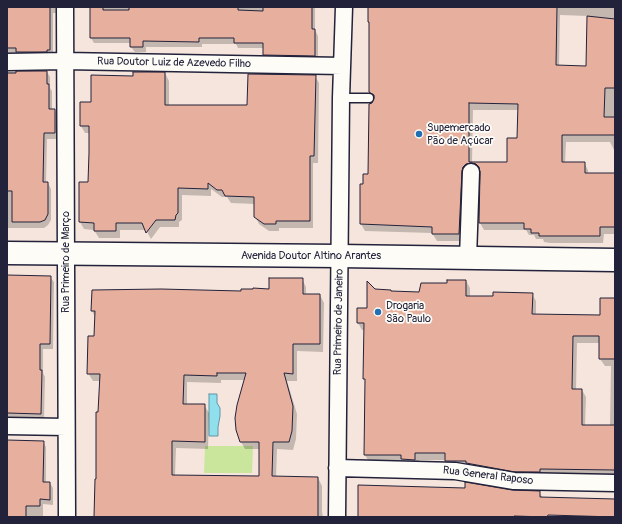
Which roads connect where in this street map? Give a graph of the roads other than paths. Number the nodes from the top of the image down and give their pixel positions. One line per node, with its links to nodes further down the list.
1 (65, 7): 3 (street, Rua Primeiro de Março)
2 (344, 7): 5 (street, Rua Primeiro de Janeiro)
3 (65, 61): 4 (street, Rua Doutor Luiz de Azevedo Filho); 5 (street, Rua Doutor Luiz de Azevedo Filho); 10 (street, Rua Primeiro de Março)
4 (7, 62)
5 (342, 66): 6 (street, Rua Primeiro de Janeiro)
6 (341, 98): 7 (lane); 11 (street, Rua Primeiro de Janeiro)
7 (369, 98)
8 (471, 172): 12 (street)
9 (7, 253): 10 (street, Avenida Doutor Altino Arantes)
10 (66, 254): 11 (street, Avenida Doutor Altino Arantes); 15 (street, Rua Primeiro de Março)
11 (339, 256): 12 (street, Avenida Doutor Altino Arantes); 16 (street, Rua Primeiro de Janeiro)
12 (468, 258): 13 (street, Avenida Doutor Altino Arantes)
13 (615, 260)
14 (7, 426): 15 (street)
15 (66, 427): 18 (street, Rua Primeiro de Março)
16 (337, 468): 17 (street, Rua General Raposo); 19 (street, Rua Primeiro de Janeiro)
17 (615, 483)
18 (66, 517)
19 (337, 517)

